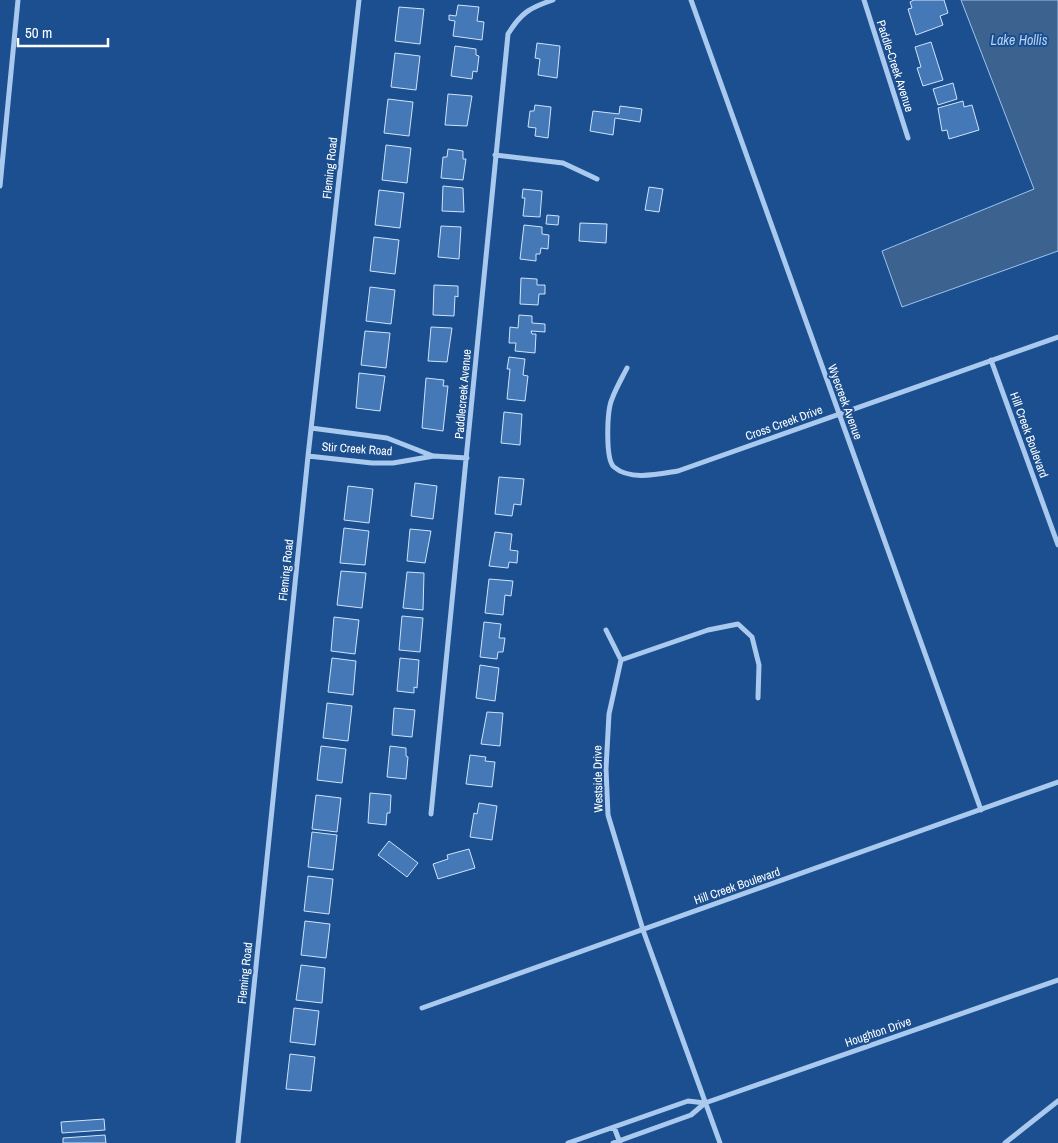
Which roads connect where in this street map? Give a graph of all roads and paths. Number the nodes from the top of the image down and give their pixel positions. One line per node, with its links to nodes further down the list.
1 (18, 0): 9 (street)
2 (359, 0): 14 (street, Fleming Road)
3 (553, 0): 7 (street, Paddlecreek Avenue)
4 (691, 0): 13 (street, Wyecreek Avenue)
5 (864, 0): 6 (street, Paddle-Creek Avenue)
6 (908, 138)
7 (495, 156): 8 (street); 17 (street, Paddlecreek Avenue)
8 (597, 179)
9 (0, 186)
10 (1058, 337): 11 (street, Cross Creek Drive)
11 (991, 360): 13 (street, Cross Creek Drive); 18 (street, Hill Creek Boulevard)
12 (627, 368): 13 (street, Cross Creek Drive)
13 (839, 413): 23 (street, Wyecreek Avenue)
14 (312, 428): 15 (street, Fleming Road); 16 (street, Stir Creek Road)
15 (308, 456): 16 (street, Stir Creek Road); 32 (street, Fleming Road)
16 (434, 456): 17 (street, Stir Creek Road)
17 (467, 458): 24 (street, Paddlecreek Avenue)
18 (1058, 545)
19 (606, 630): 20 (street)
20 (621, 660): 21 (street); 25 (street, Westside Drive)
21 (758, 698)
22 (1058, 782): 23 (street, Hill Creek Boulevard)
23 (981, 810): 25 (street, Hill Creek Boulevard)
24 (431, 814)
25 (643, 930): 27 (street, Hill Creek Boulevard); 29 (street, Westside Drive)
26 (1058, 980): 29 (street, Houghton Drive)
27 (422, 1008)
28 (1058, 1101): 36 (street)
29 (705, 1103): 30 (street, Houghton Drive); 31 (street, Houghton Drive); 35 (street, Westside Drive)
30 (614, 1127): 31 (street); 33 (street, Houghton Drive)
31 (620, 1142): 34 (street, Houghton Drive)
32 (238, 1143)
33 (568, 1143)
34 (613, 1143)
35 (720, 1143)
36 (1005, 1143)

